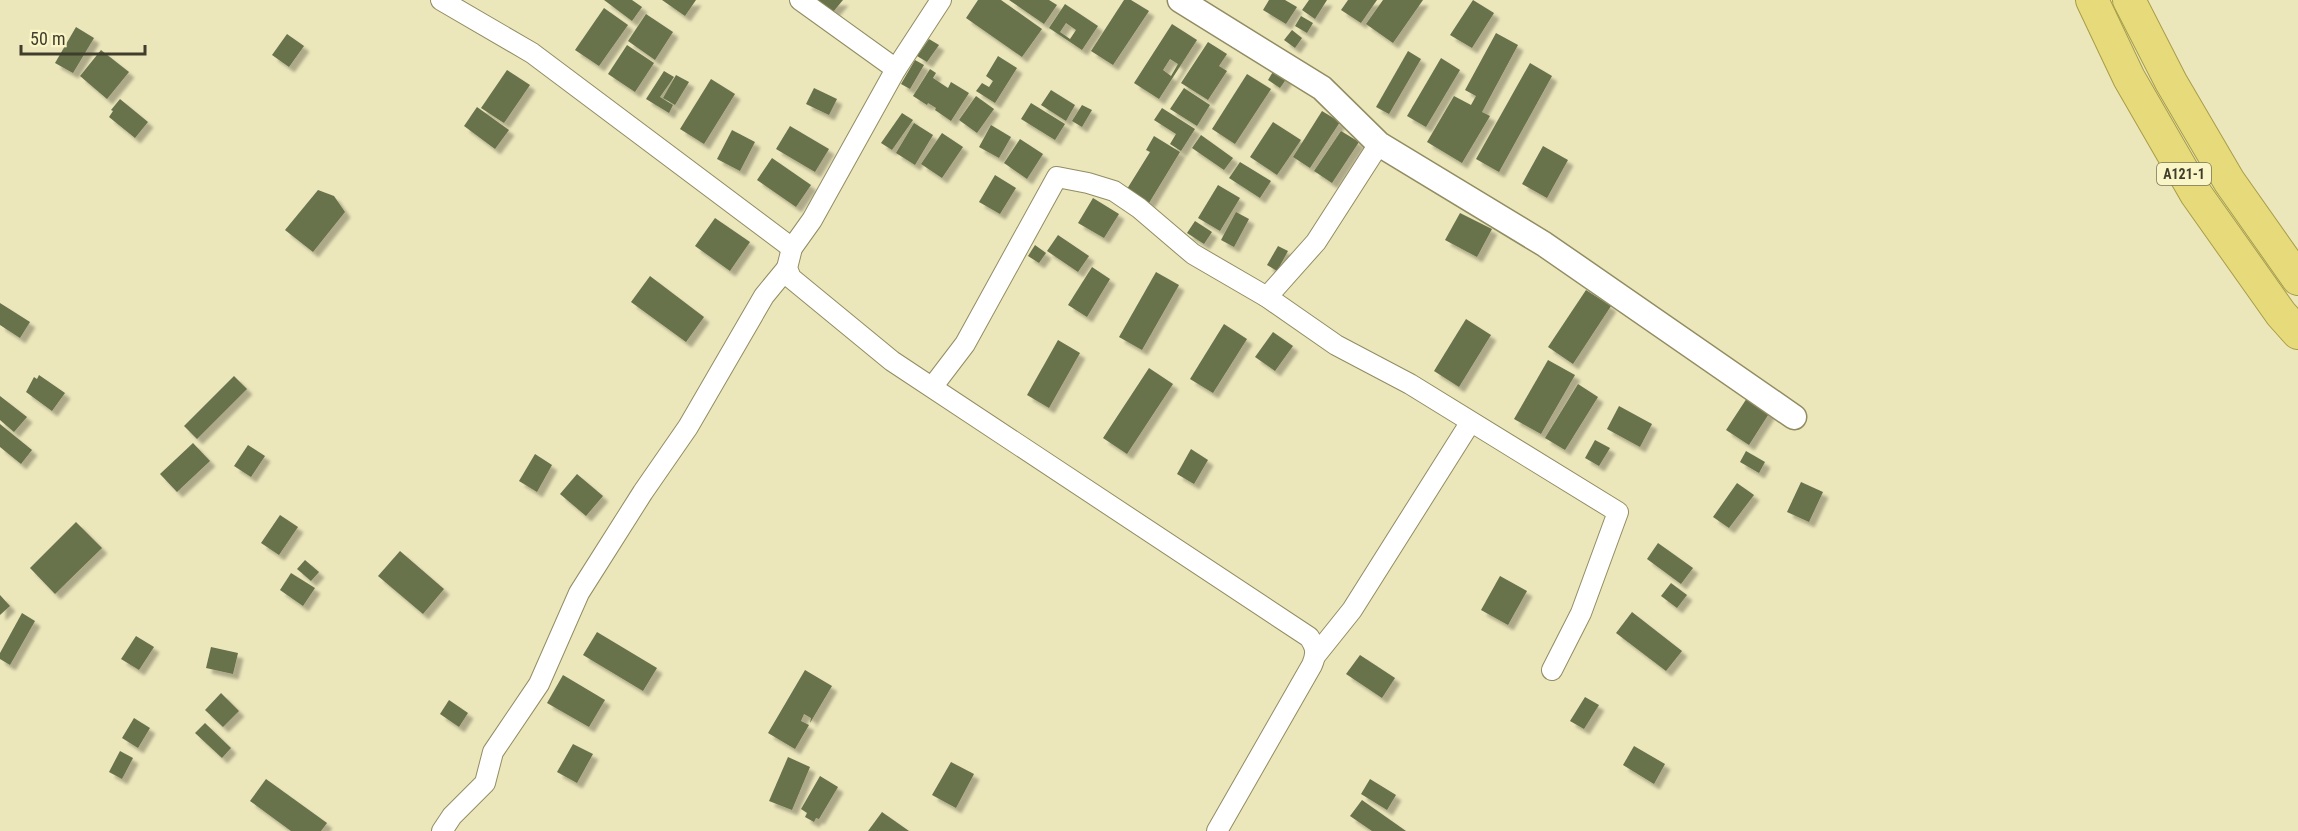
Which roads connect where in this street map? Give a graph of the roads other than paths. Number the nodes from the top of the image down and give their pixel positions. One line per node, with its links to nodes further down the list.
1 (441, 0): 10 (street)
2 (800, 0): 8 (street)
3 (941, 0): 8 (street)
4 (1180, 0): 7 (street)
5 (2092, 0): 14 (highway, A121-1)
6 (2129, 0): 12 (highway, A121-1)
7 (1202, 7): 9 (street)
8 (896, 69): 10 (street)
9 (1380, 144): 13 (street); 16 (street)
10 (792, 248): 11 (street)
11 (787, 268): 15 (street); 20 (street)
12 (2298, 279)
13 (1267, 297): 15 (street); 17 (street)
14 (2298, 333)
15 (933, 386): 18 (street)
16 (1794, 417)
17 (1470, 423): 18 (street); 19 (street)
18 (1316, 655): 21 (street)
19 (1552, 670)
20 (442, 831)
21 (1217, 831)

